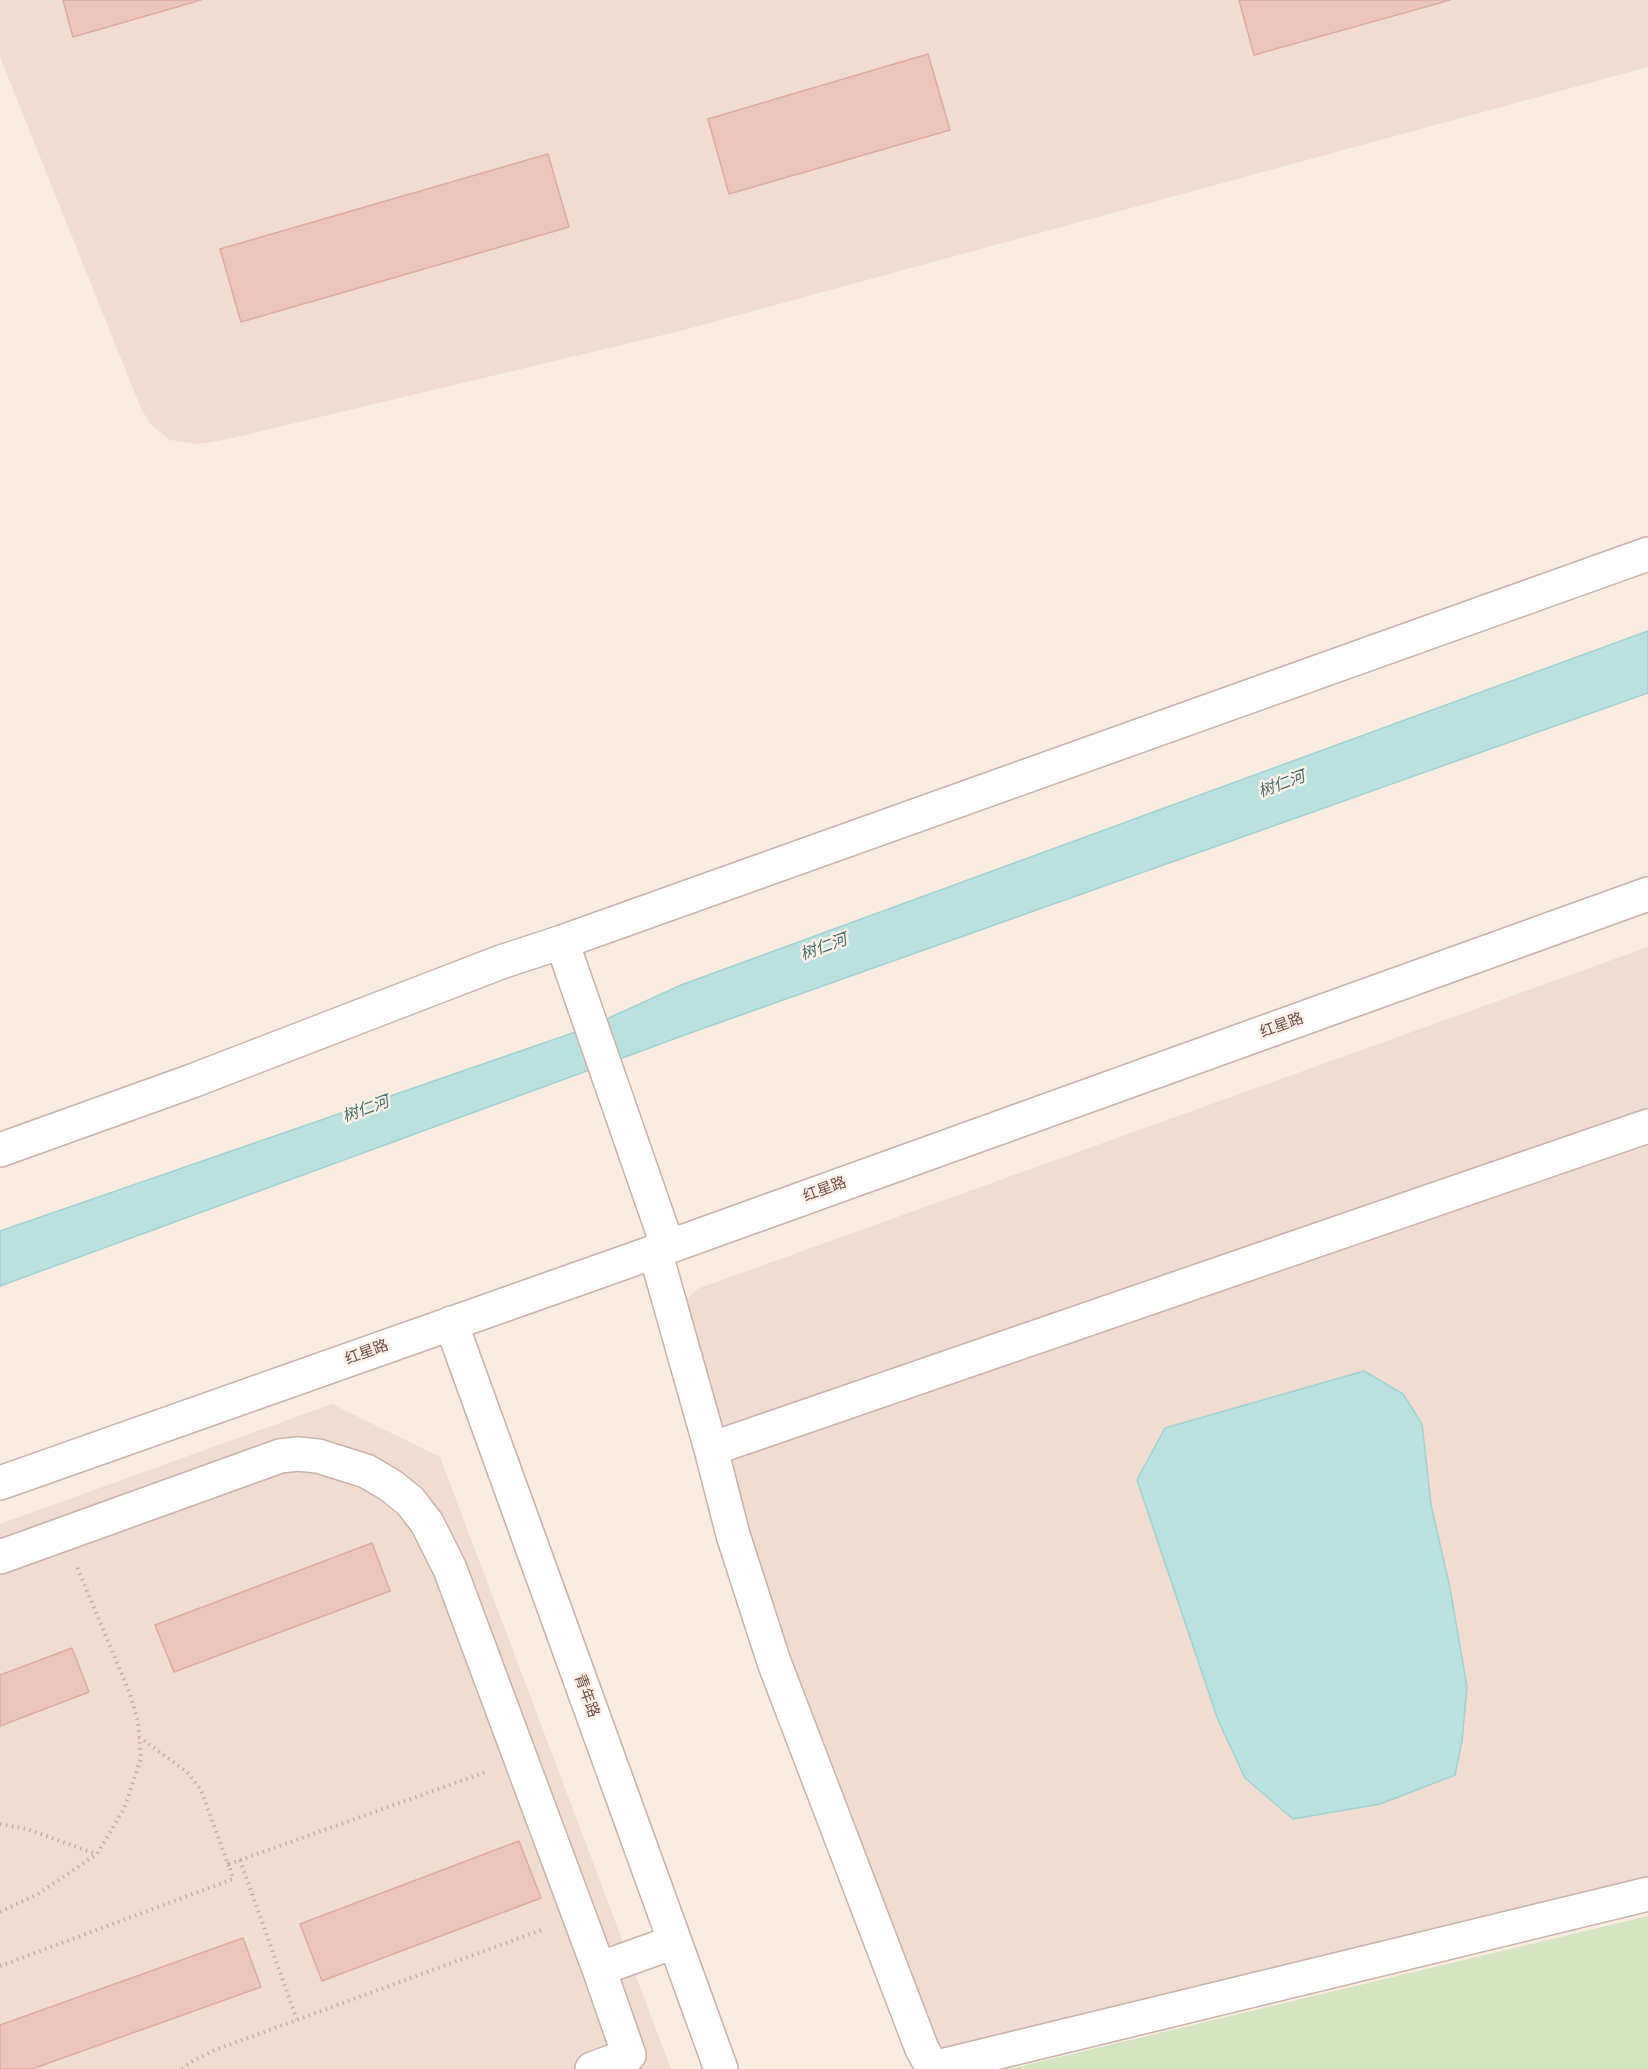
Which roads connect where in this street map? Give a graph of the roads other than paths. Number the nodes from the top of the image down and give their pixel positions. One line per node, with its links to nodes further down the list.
1 (1648, 554): 3 (street)
2 (1648, 894): 6 (street, 红星路)
3 (562, 942): 5 (street); 6 (street)
4 (1648, 1126): 8 (street)
5 (0, 1150)
6 (662, 1249): 7 (street, 红星路); 8 (street)
7 (452, 1323): 9 (street, 红星路); 12 (street, 青年路)
8 (711, 1449): 11 (street)
9 (0, 1484)
10 (0, 1557): 13 (street)
11 (1648, 1894)
12 (674, 1942): 13 (street); 15 (street, 青年路)
13 (599, 1969): 14 (street)
14 (591, 2069)
15 (721, 2069)

